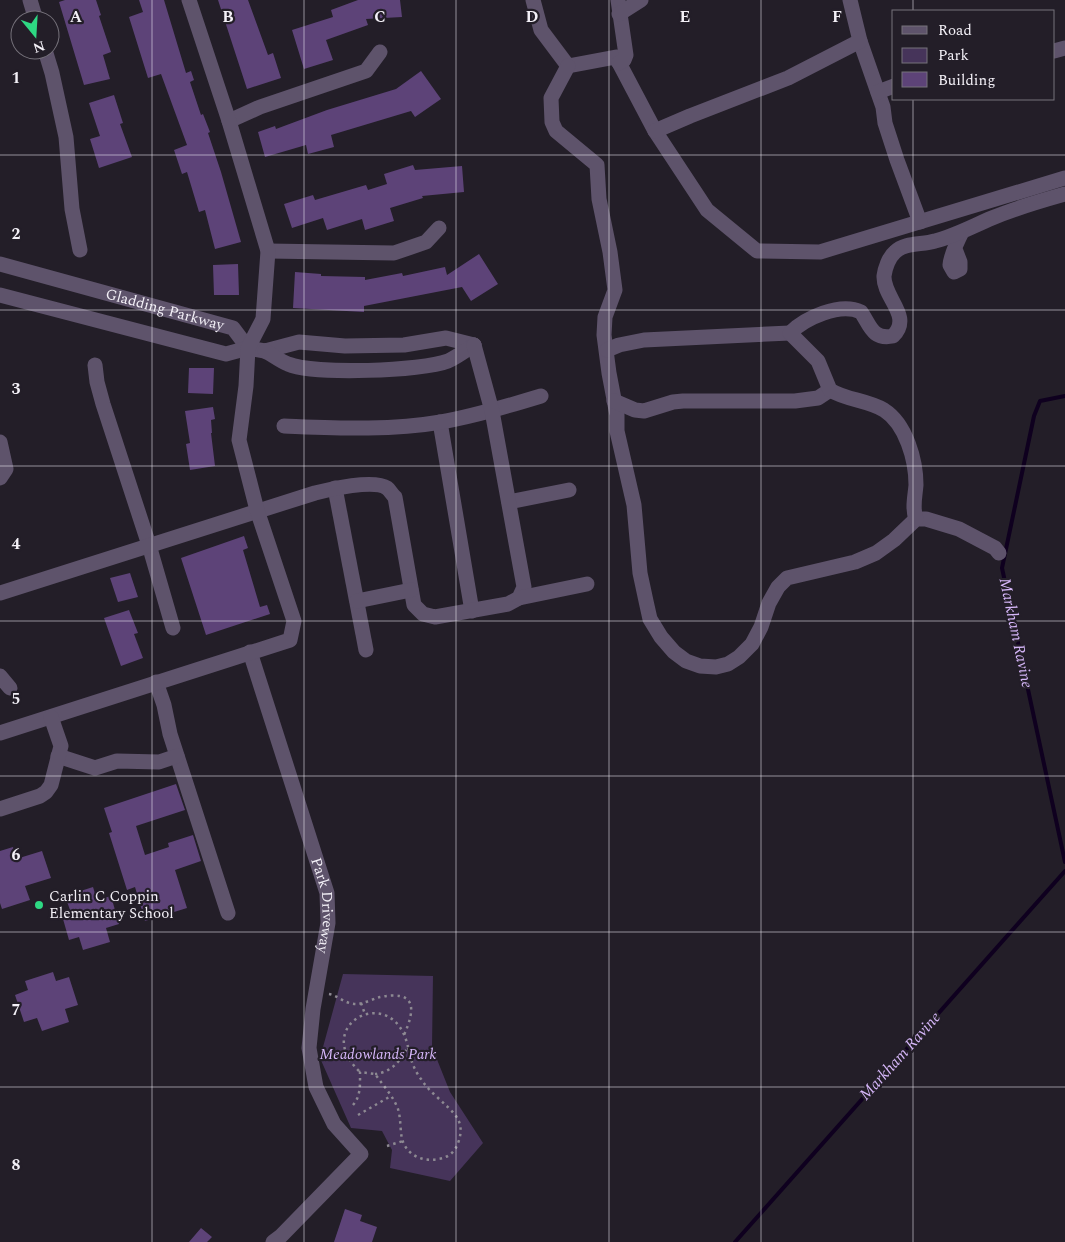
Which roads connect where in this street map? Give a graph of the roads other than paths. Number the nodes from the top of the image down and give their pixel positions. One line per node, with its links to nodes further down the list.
1 (189, 0): 13 (street)
2 (533, 0): 10 (street)
3 (641, 0): 5 (street)
4 (850, 0): 6 (street)
5 (619, 7): 9 (street)
6 (860, 41): 12 (street); 14 (street)
7 (380, 52): 13 (street)
8 (48, 60): 21 (street)
9 (619, 63): 10 (street); 14 (street)
10 (568, 66): 28 (street)
11 (892, 87): 12 (street)
12 (878, 92): 17 (street)
13 (229, 121): 22 (street)
14 (655, 132): 17 (street)
15 (1065, 178): 17 (street)
16 (1065, 194): 19 (street)
17 (920, 222)
18 (439, 228): 22 (street)
19 (962, 232): 20 (street); 25 (street)
20 (955, 249)
21 (80, 250)
22 (268, 251): 27 (street)
23 (0, 264): 27 (street, Gladding Parkway)
24 (0, 295): 27 (street, Gladding Parkway)
25 (790, 334): 28 (street); 31 (street)
26 (474, 345): 29 (street); 29 (street); 34 (street)
27 (248, 348): 29 (street); 42 (street)
28 (607, 350): 33 (street)
29 (265, 351)
30 (95, 365): 44 (street)
31 (830, 390): 33 (street); 43 (street)
32 (541, 396): 34 (street)
33 (614, 400): 43 (street)
34 (492, 411): 35 (street); 41 (street)
35 (440, 422): 36 (street); 51 (street)
36 (284, 426)
37 (0, 442): 38 (street)
38 (0, 478)
39 (335, 488): 42 (street); 47 (street); 50 (street)
40 (570, 490): 41 (street)
41 (508, 502): 49 (street)
42 (257, 510): 44 (street); 54 (street)
43 (916, 519): 45 (street)
44 (149, 545): 48 (street); 52 (street)
45 (998, 552)
46 (587, 584): 49 (street)
47 (411, 590): 50 (street); 51 (street)
48 (0, 593)
49 (519, 598): 51 (street)
50 (357, 601): 53 (street)
51 (472, 611)
52 (173, 628)
53 (366, 650)
54 (250, 652): 56 (street); 64 (street, Park Driveway)
55 (0, 676): 57 (street)
56 (156, 682): 58 (street); 61 (street)
57 (10, 688)
58 (51, 717): 59 (street); 60 (street)
59 (0, 733)
60 (58, 756): 61 (street); 62 (street)
61 (177, 756): 63 (street)
62 (0, 809)
63 (228, 912)
64 (273, 1242)

